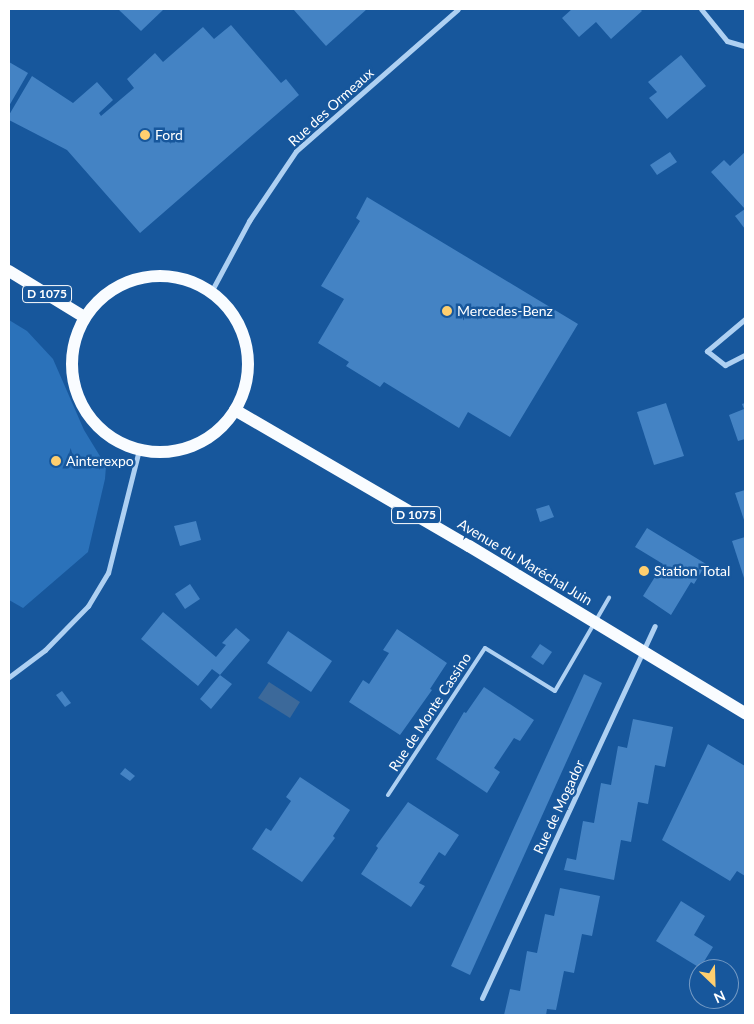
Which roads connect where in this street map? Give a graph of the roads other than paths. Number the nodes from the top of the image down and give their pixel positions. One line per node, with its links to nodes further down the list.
1 (458, 9): 5 (street, Rue des Ormeaux)
2 (701, 9): 3 (street)
3 (745, 46)
4 (9, 271): 6 (main road, D 1075)
5 (211, 292): 6 (main road); 9 (main road)
6 (84, 317): 10 (main road)
7 (745, 319): 8 (street)
8 (745, 355)
9 (235, 410): 10 (main road); 12 (main road, Avenue du Maréchal Juin / D 1075)
10 (139, 450): 15 (street)
11 (609, 598): 12 (lane, Rue de Monte Cassino)
12 (596, 623): 14 (main road, Avenue du Maréchal Juin / D 1075); 17 (lane, Rue de Monte Cassino)
13 (654, 626): 14 (street, Rue de Mogador)
14 (644, 651): 16 (main road, Avenue du Maréchal Juin / D 1075); 18 (street, Rue de Mogador)
15 (9, 677)
16 (745, 713)
17 (388, 795)
18 (482, 998)

